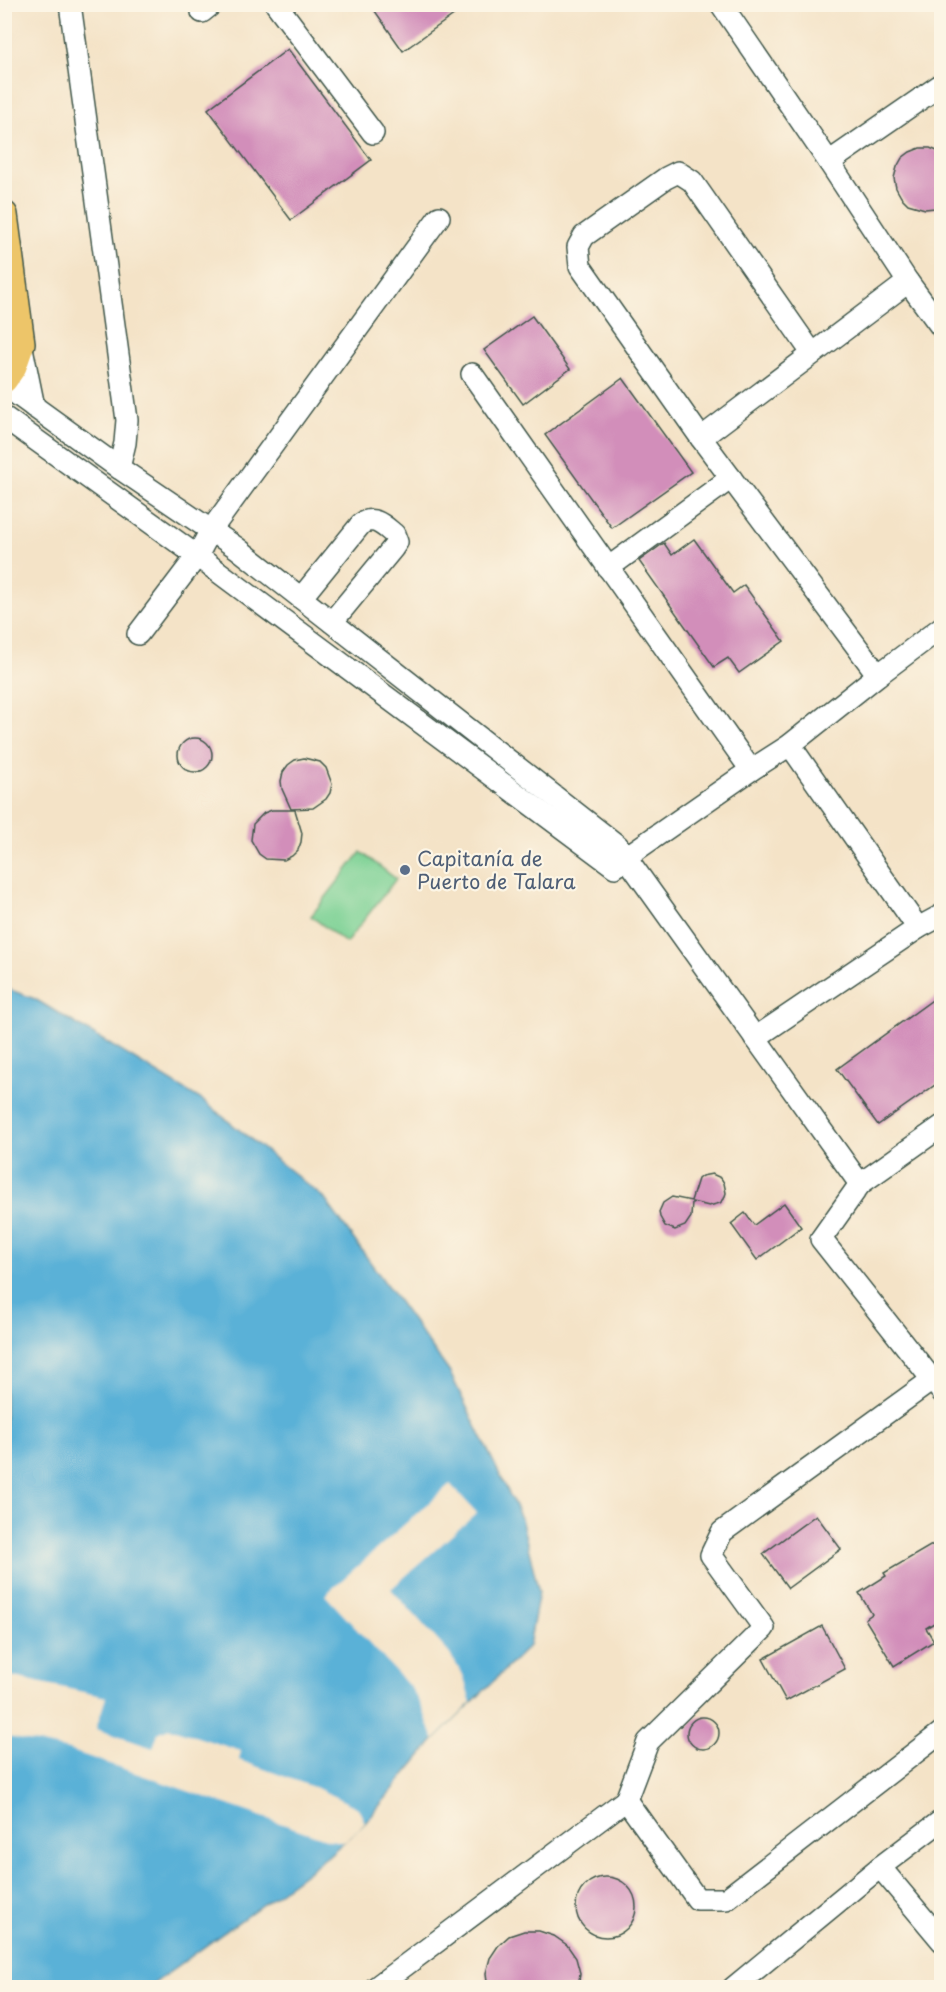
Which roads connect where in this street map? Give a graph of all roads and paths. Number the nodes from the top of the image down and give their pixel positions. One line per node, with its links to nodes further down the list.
1 (70, 4): 19 (street)
2 (276, 4): 5 (street)
3 (721, 4): 6 (street)
4 (942, 84): 6 (street)
5 (374, 133)
6 (829, 162): 9 (street)
7 (4, 215): 11 (main road)
8 (439, 217): 21 (street)
9 (908, 282): 10 (street); 12 (street)
10 (942, 328)
11 (21, 343): 14 (main road); 16 (street)
12 (812, 353): 18 (street); 18 (street)
13 (472, 374): 23 (street)
14 (4, 379)
15 (4, 385): 16 (street)
16 (34, 406): 19 (street)
17 (4, 417): 22 (street)
18 (701, 438): 20 (street)
19 (119, 468): 21 (street)
20 (731, 478): 23 (street); 28 (street)
21 (211, 530): 22 (street); 24 (street)
22 (197, 556): 27 (street); 31 (street)
23 (608, 568): 30 (street)
24 (301, 598): 25 (street); 25 (street)
25 (332, 622): 31 (street)
26 (942, 627): 28 (street)
27 (138, 634)
28 (878, 675): 29 (street)
29 (790, 745): 30 (street); 33 (street)
30 (750, 770): 31 (street)
31 (621, 862): 34 (street)
32 (942, 915): 33 (street)
33 (918, 928): 34 (street)
34 (755, 1038): 36 (street)
35 (942, 1126): 36 (street)
36 (860, 1184): 37 (street)
37 (937, 1386): 39 (street)
38 (942, 1732): 39 (street)
39 (626, 1800): 43 (street)
40 (942, 1820): 41 (street)
41 (880, 1867): 42 (street); 44 (street)
42 (942, 1941)
43 (375, 1988)
44 (733, 1988)

